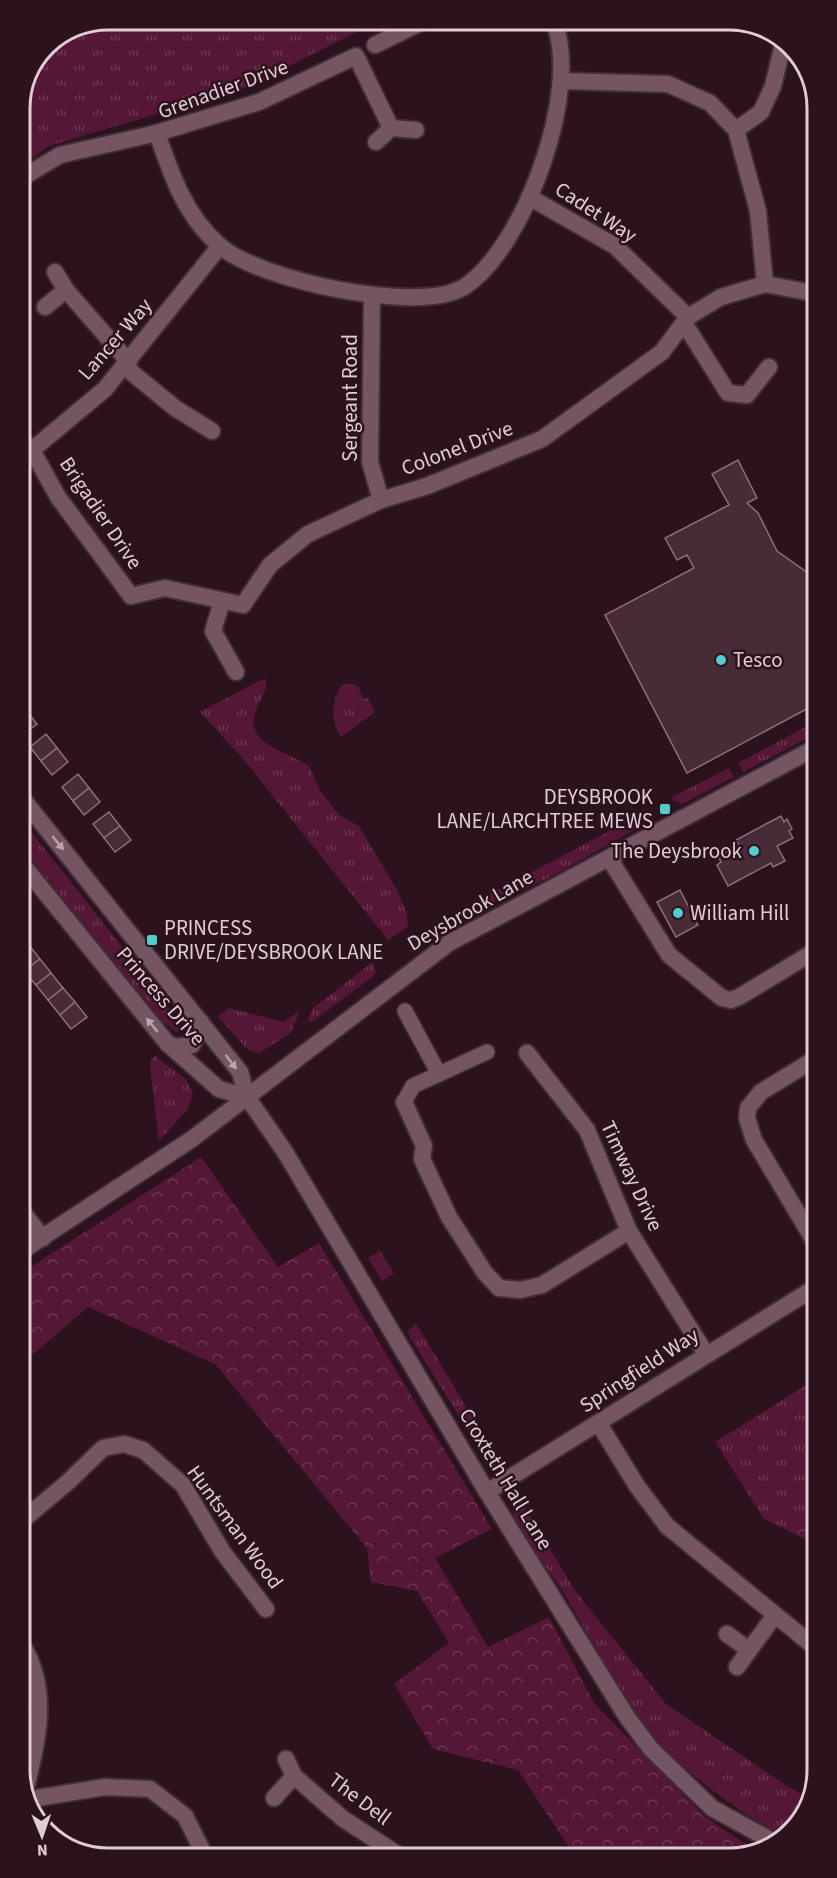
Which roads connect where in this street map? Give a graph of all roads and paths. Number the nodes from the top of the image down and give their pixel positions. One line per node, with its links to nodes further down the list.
1 (406, 30): 3 (street)
2 (558, 30): 5 (street, Grenadier Drive)
3 (375, 45)
4 (782, 51): 8 (street)
5 (562, 81): 8 (street); 12 (street, Grenadier Drive)
6 (391, 128): 7 (street); 9 (street, Grenadier Drive); 10 (street)
7 (416, 130)
8 (736, 130): 15 (street)
9 (157, 132): 11 (street); 13 (street, Grenadier Drive)
10 (376, 142)
11 (30, 173)
12 (530, 197): 18 (street, Grenadier Drive); 20 (street, Cadet Way)
13 (220, 246): 18 (street, Grenadier Drive); 21 (street, Lancer Way)
14 (55, 272): 16 (street)
15 (765, 284): 17 (street, Colonel Drive); 20 (street, Colonel Drive)
16 (66, 290): 19 (street); 21 (street)
17 (807, 292)
18 (372, 295): 26 (street, Sergeant Road)
19 (45, 308)
20 (686, 320): 22 (street); 26 (street, Colonel Drive)
21 (127, 365): 23 (street); 24 (street, Lancer Way)
22 (769, 367)
23 (212, 431)
24 (30, 441)
25 (30, 451): 27 (street, Brigadier Drive)
26 (381, 500): 28 (street, Colonel Drive)
27 (222, 601): 28 (street, Brigadier Drive); 29 (street)
28 (243, 605)
29 (236, 672)
30 (807, 752): 32 (street, Deysbrook Lane)
31 (30, 808): 36 (street, Princess Drive, one-way to 36)
32 (609, 858): 34 (street); 42 (street, Deysbrook Lane)
33 (30, 874): 37 (street, Princess Drive, one-way to 33)
34 (807, 956)
35 (405, 1011): 41 (street)
36 (201, 1022): 37 (street); 42 (street, Princess Drive, one-way to 42)
37 (168, 1044): 42 (street, Princess Drive)
38 (487, 1052): 41 (street)
39 (527, 1053): 46 (street, Timway Drive)
40 (807, 1064): 45 (street)
41 (439, 1074): 43 (street)
42 (247, 1097): 47 (street, Deysbrook Lane); 52 (street, Croxteth Hall Lane)
43 (404, 1102): 46 (street)
44 (30, 1222): 47 (street)
45 (807, 1229)
46 (629, 1231): 50 (street, Timway Drive)
47 (43, 1238): 48 (street, Deysbrook Lane)
48 (30, 1246)
49 (807, 1292): 50 (street, Springfield Way)
50 (706, 1354): 51 (street, Springfield Way)
51 (598, 1424): 52 (street, Springfield Way); 55 (street)
52 (487, 1492): 66 (street, Croxteth Hall Lane)
53 (30, 1514): 54 (street, Huntsman Wood)
54 (266, 1609)
55 (775, 1615): 57 (street); 58 (street)
56 (727, 1634): 58 (street)
57 (807, 1641)
58 (749, 1650): 59 (street)
59 (737, 1667)
60 (30, 1668): 62 (street)
61 (286, 1759): 63 (street, The Dell)
62 (30, 1772)
63 (294, 1776): 65 (street); 68 (street, The Dell)
64 (35, 1798): 67 (street)
65 (274, 1798)
66 (767, 1838)
67 (201, 1848)
68 (388, 1848)

